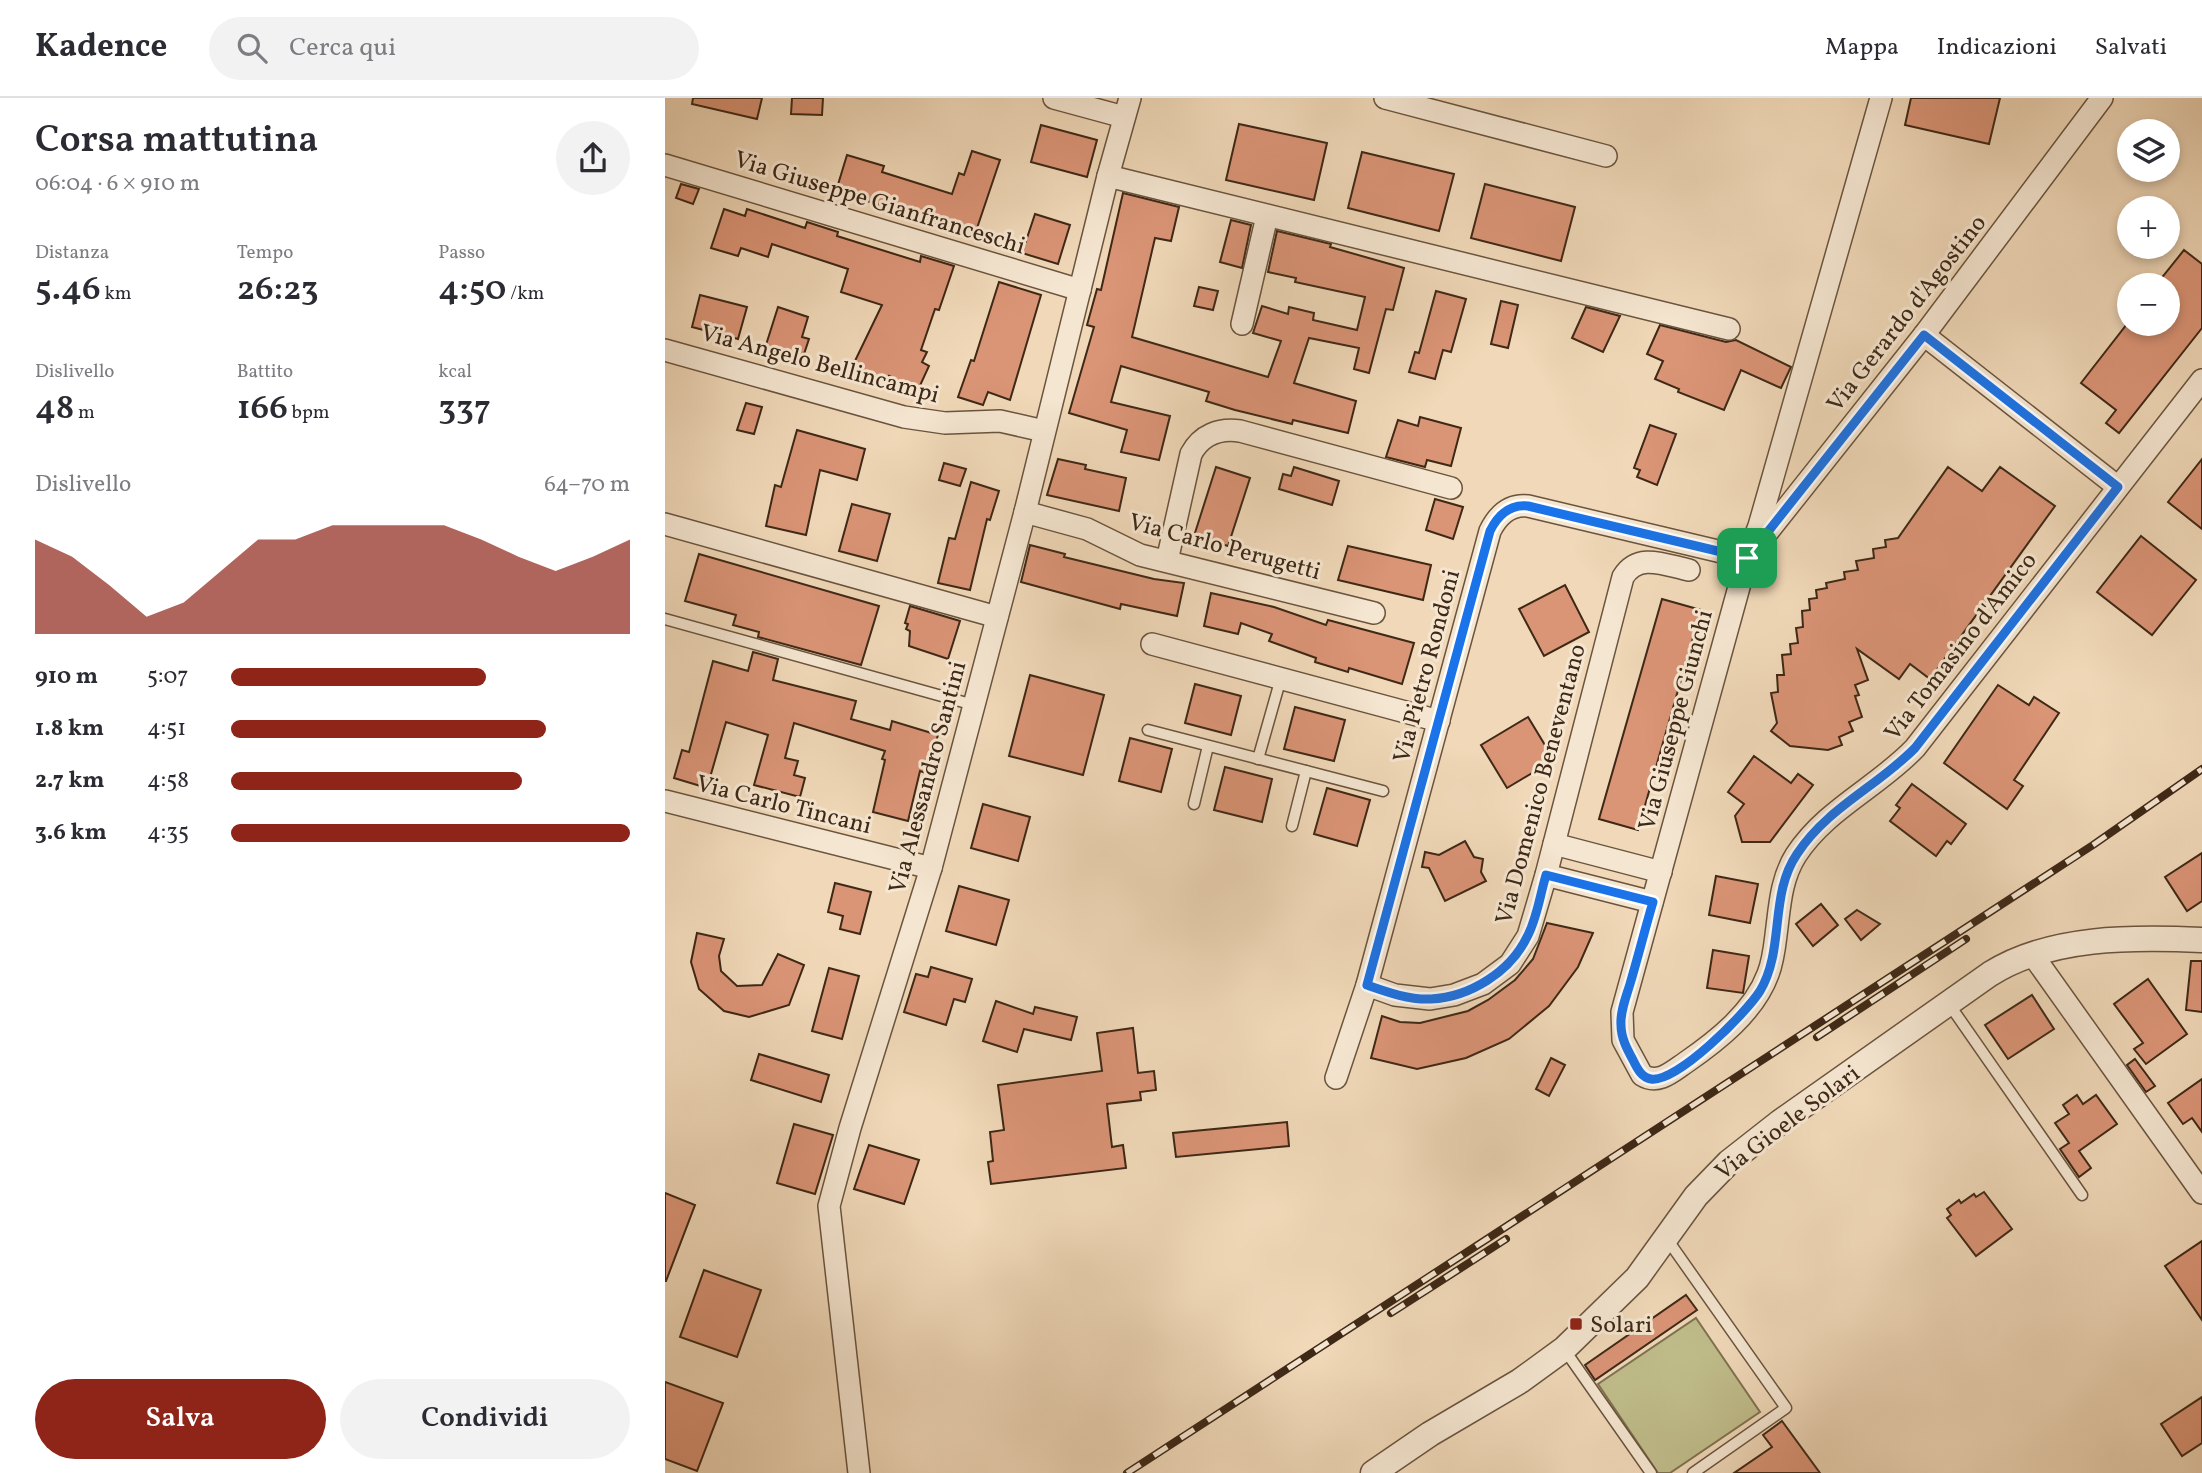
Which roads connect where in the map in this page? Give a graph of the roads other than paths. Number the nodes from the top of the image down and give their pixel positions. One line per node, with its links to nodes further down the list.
1 (1053, 98): 5 (street)
2 (1385, 98): 6 (street)
3 (1881, 98): 21 (street, Via Giuseppe Giunchi)
4 (2102, 98): 13 (street, Via Gerardo d'Agostino)
5 (1127, 108): 8 (street, Via Alessandro Santini)
6 (1607, 156)
7 (665, 165): 10 (street, Via Giuseppe Gianfranceschi)
8 (1108, 176): 9 (street); 10 (street, Via Alessandro Santini)
9 (1268, 216): 11 (street); 12 (street)
10 (1080, 290): 16 (street, Via Alessandro Santini)
11 (1242, 324)
12 (1729, 329)
13 (1924, 335): 17 (street); 21 (street, Via Gerardo d'Agostino)
14 (665, 350): 16 (street, Via Angelo Bellincampi)
15 (2202, 380): 17 (street, Via Tomasino d'Amico)
16 (1044, 431): 19 (street, Via Alessandro Santini)
17 (2118, 487): 48 (street, Via Tomasino d'Amico)
18 (1451, 488): 22 (street)
19 (1025, 512): 22 (street, Via Carlo Perugetti); 25 (street, Via Alessandro Santini)
20 (665, 524): 25 (street)
21 (1747, 558): 30 (street, Via Pietro Rondoni); 41 (street, Via Giuseppe Giunchi)
22 (1167, 561): 24 (street, Via Carlo Perugetti)
23 (1689, 570): 39 (street, Via Domenico Beneventano)
24 (1374, 613)
25 (997, 617): 29 (street, Via Alessandro Santini)
26 (665, 619): 29 (lane)
27 (1152, 644): 28 (street)
28 (1281, 678): 30 (street); 33 (lane)
29 (974, 705): 40 (street, Via Alessandro Santini)
30 (1439, 721): 46 (street, Via Pietro Rondoni)
31 (1148, 730): 32 (lane)
32 (1208, 746): 33 (lane); 37 (lane)
33 (1258, 759): 34 (lane)
34 (1306, 771): 35 (lane); 38 (lane)
35 (1383, 791)
36 (665, 801): 40 (street, Via Carlo Tincani)
37 (1194, 804)
38 (1292, 826)
39 (1554, 844): 41 (street); 42 (street, Via Domenico Beneventano)
40 (931, 868): 54 (street, Via Alessandro Santini)
41 (1661, 872): 43 (street, Via Giuseppe Giunchi)
42 (1546, 875): 43 (street); 46 (street, Via Domenico Beneventano)
43 (1653, 902): 48 (street, Via Giuseppe Giunchi)
44 (2200, 938): 45 (street, Via Gioele Solari)
45 (2032, 954): 47 (street, Via Gioele Solari); 50 (street)
46 (1367, 985): 49 (street, Via Pietro Rondoni)
47 (1949, 1004): 51 (lane); 52 (street, Via Gioele Solari)
48 (1622, 1034)
49 (1335, 1078)
50 (2202, 1193)
51 (2082, 1195)
52 (1667, 1239): 53 (street, Via Gioele Solari); 57 (lane)
53 (1564, 1349): 55 (street, Via Gioele Solari); 56 (lane)
54 (859, 1473)
55 (1373, 1473)
56 (1651, 1473)
57 (1693, 1473)

